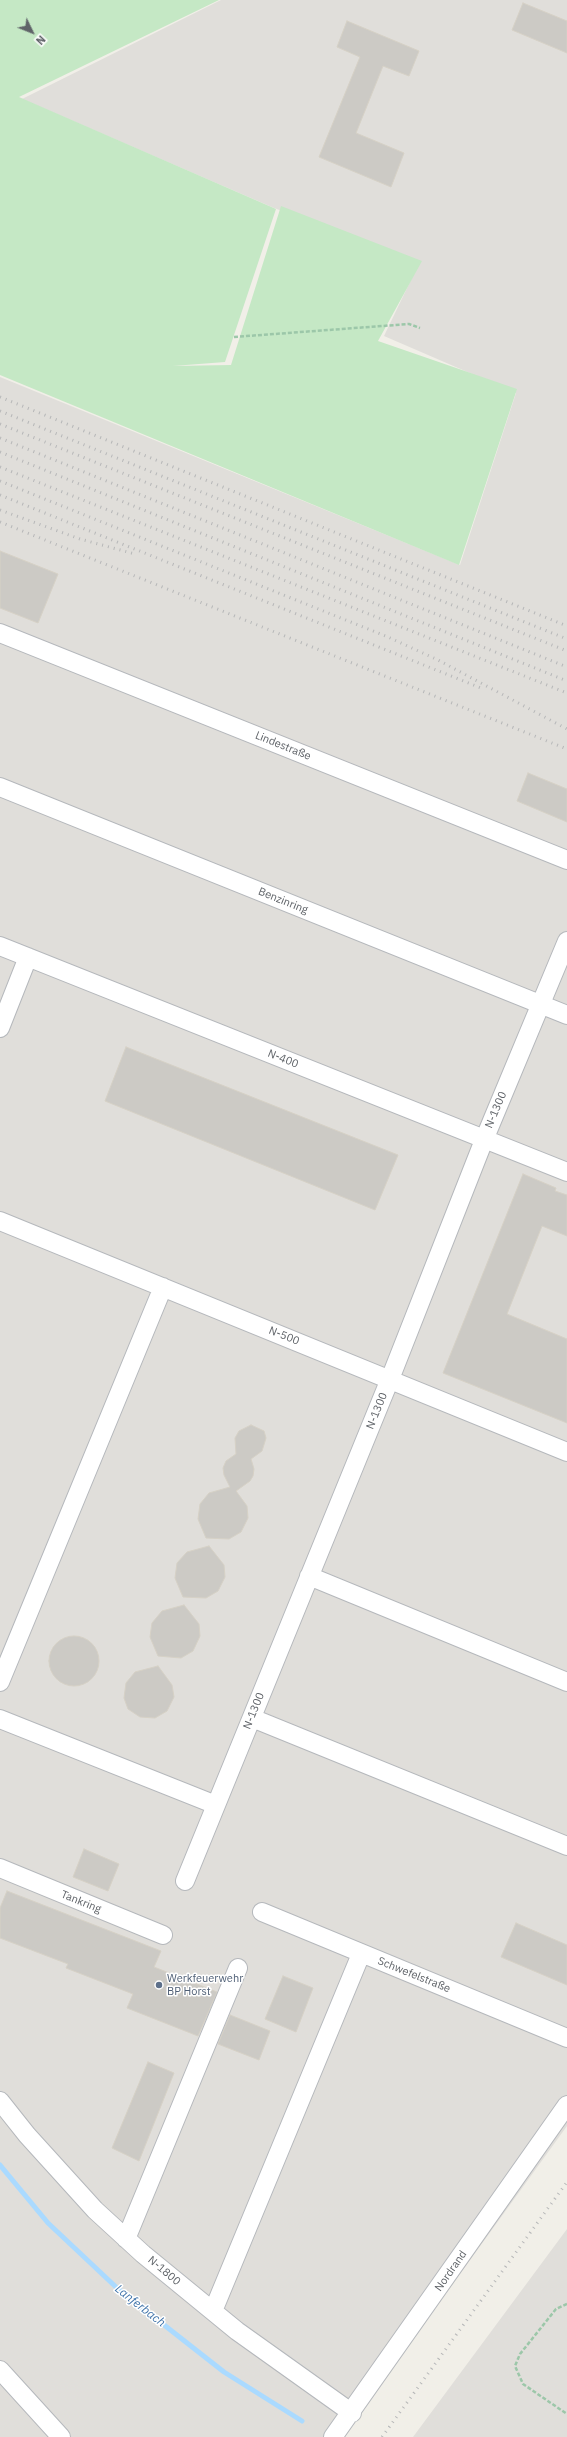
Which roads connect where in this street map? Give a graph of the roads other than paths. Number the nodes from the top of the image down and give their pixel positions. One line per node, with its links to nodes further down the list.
1 (0, 633): 3 (lane, Lindestraße)
2 (0, 787): 7 (lane, Benzinring)
3 (567, 860)
4 (567, 941): 7 (lane, N-1300)
5 (0, 946): 6 (lane, N-400)
6 (28, 957): 9 (lane); 10 (lane, N-400)
7 (540, 1005): 8 (lane, Benzinring); 10 (lane, N-1300)
8 (567, 1015)
9 (0, 1028)
10 (484, 1140): 11 (lane, N-400); 14 (lane, N-1300)
11 (567, 1172)
12 (0, 1221): 13 (lane, N-500)
13 (163, 1287): 14 (lane, N-500); 17 (lane)
14 (390, 1379): 15 (lane, N-500); 16 (lane, N-1300)
15 (567, 1452)
16 (309, 1576): 18 (lane); 19 (lane, N-1300)
17 (0, 1682)
18 (567, 1682)
19 (252, 1718): 21 (lane, N-1300); 22 (lane)
20 (0, 1719): 21 (lane)
21 (216, 1805): 24 (lane, N-1300)
22 (567, 1846)
23 (0, 1868): 26 (lane, Tankring)
24 (185, 1881)
25 (262, 1912): 27 (lane, Schwefelstraße)
26 (163, 1935)
27 (361, 1954): 29 (lane, Schwefelstraße); 33 (lane)
28 (238, 1968): 32 (lane)
29 (567, 2038)
30 (0, 2101): 32 (lane, N-1800)
31 (567, 2105): 35 (lane, Nordrand)
32 (126, 2239): 33 (lane, N-1800)
33 (213, 2311): 35 (lane, N-1800)
34 (0, 2370): 36 (lane)
35 (352, 2413): 37 (lane, Nordrand)
36 (61, 2437)
37 (334, 2437)

